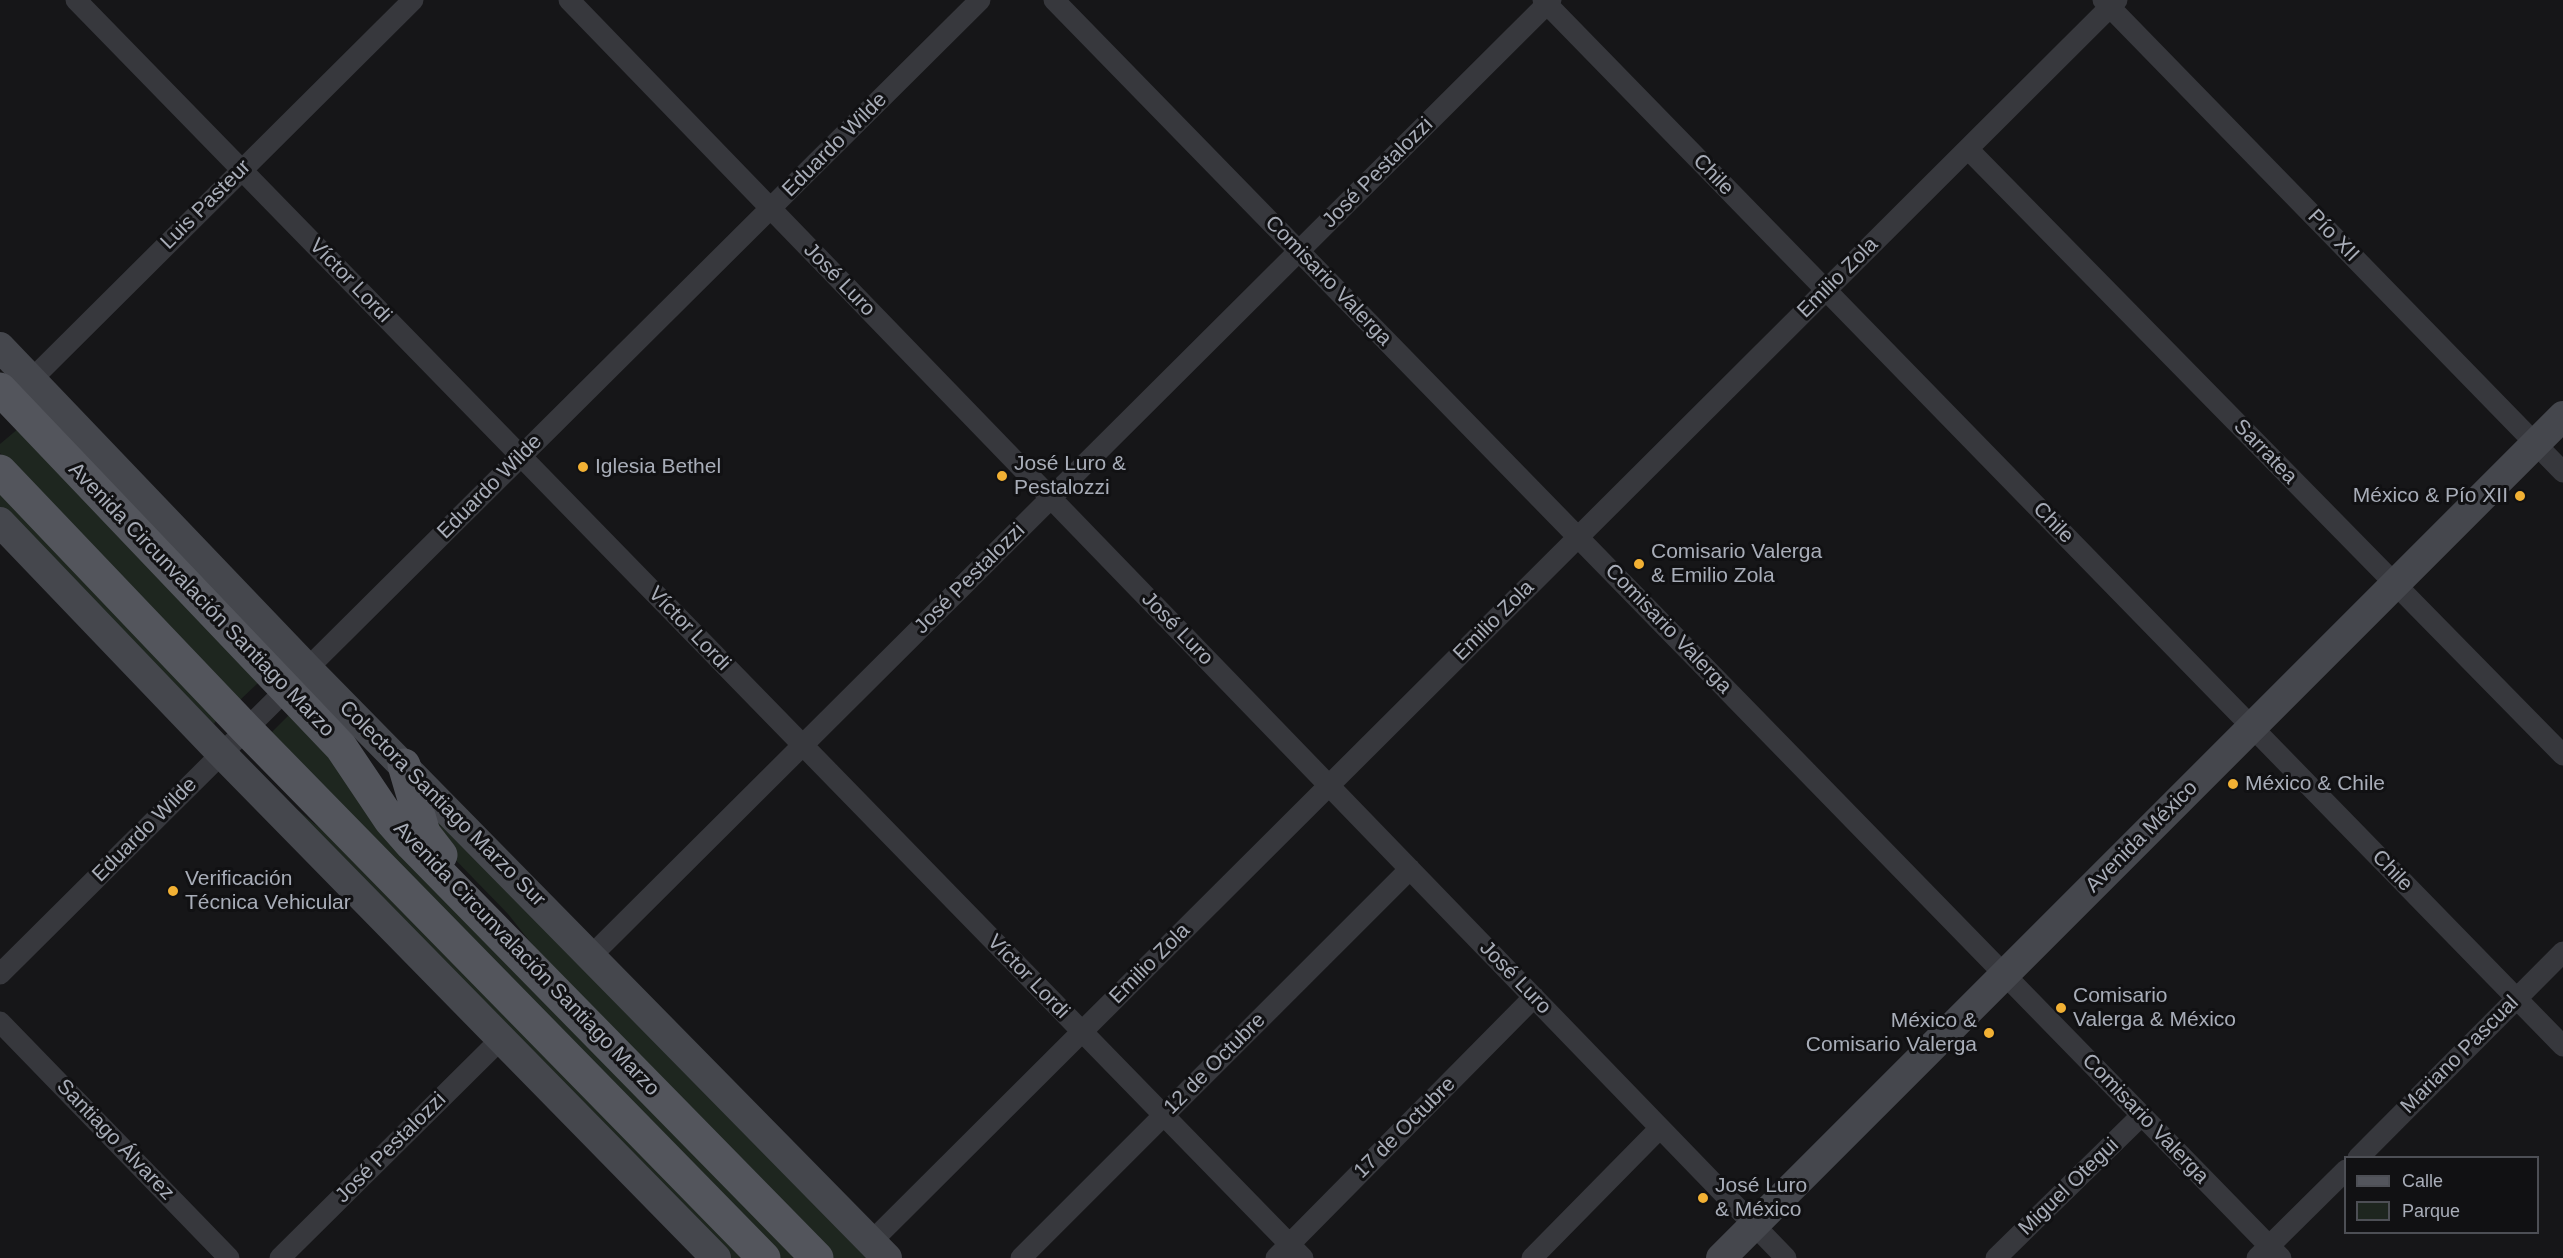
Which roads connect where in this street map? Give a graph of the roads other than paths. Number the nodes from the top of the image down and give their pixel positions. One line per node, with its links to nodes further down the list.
1 (76, 0): 9 (street, Víctor Lordi)
2 (413, 0): 9 (street, Luis Pasteur)
3 (569, 0): 10 (street, José Luro)
4 (980, 0): 10 (street, Eduardo Wilde)
5 (1054, 0): 11 (street, Comisario Valerga)
6 (1547, 1): 11 (street, José Pestalozzi); 12 (street, Chile)
7 (2110, 2): 8 (street, Emilio Zola); 16 (street, Pío XII)
8 (1968, 149): 12 (street, Emilio Zola); 23 (street, Sarratea)
9 (242, 170): 14 (street, Luis Pasteur); 17 (street, Víctor Lordi)
10 (771, 208): 17 (street, Eduardo Wilde); 20 (street, José Luro)
11 (1299, 251): 20 (street, José Pestalozzi); 22 (street, Comisario Valerga)
12 (1826, 290): 22 (street, Emilio Zola); 25 (street, Chile)
13 (0, 347): 14 (street)
14 (10, 395): 24 (main road, Avenida Circunvalación Santiago Marzo)
15 (2563, 416): 16 (street, Avenida México)
16 (2535, 444): 19 (street, Pío XII); 23 (street, Avenida México)
17 (521, 457): 24 (street, Eduardo Wilde); 27 (street, Víctor Lordi)
18 (0, 471): 26 (main road, Avenida Circunvalación Santiago Marzo)
19 (2563, 472)
20 (1051, 498): 27 (street, José Pestalozzi); 31 (street, José Luro)
21 (0, 522): 28 (street)
22 (1578, 537): 31 (street, Emilio Zola); 36 (street, Comisario Valerga)
23 (2395, 585): 25 (street, Avenida México); 29 (street, Sarratea)
24 (297, 679): 26 (street, Eduardo Wilde); 30 (street, Colectora Santiago Marzo Sur); 38 (main road, Avenida Circunvalación Santiago Marzo)
25 (2252, 728): 36 (street, Avenida México); 39 (street, Chile)
26 (246, 729): 28 (street, Eduardo Wilde); 56 (main road, Avenida Circunvalación Santiago Marzo)
27 (802, 746): 34 (street, José Pestalozzi); 41 (street, Víctor Lordi)
28 (221, 753): 35 (street, Eduardo Wilde); 42 (street)
29 (2563, 755)
30 (404, 765): 34 (street, Colectora Santiago Marzo Sur); 38 (main road)
31 (1329, 785): 32 (street, José Luro); 41 (street, Emilio Zola)
32 (1410, 869): 37 (street, José Luro); 45 (street, 12 de Octubre)
33 (2563, 952): 39 (street, Mariano Pascual)
34 (592, 955): 50 (street, Colectora Santiago Marzo Sur)
35 (0, 974)
36 (2005, 975): 44 (street, Comisario Valerga); 49 (street, Avenida México)
37 (1534, 997): 46 (street, José Luro); 51 (street, 17 de Octubre)
38 (562, 998): 57 (main road, Avenida Circunvalación Santiago Marzo)
39 (2517, 998): 43 (street, Chile); 47 (street, Mariano Pascual)
40 (0, 1022): 53 (street, Santiago Álvarez)
41 (1082, 1032): 45 (street, Víctor Lordi); 50 (street, Emilio Zola)
42 (502, 1038): 54 (street, José Pestalozzi); 55 (street)
43 (2563, 1046)
44 (2142, 1115): 52 (street, Comisario Valerga); 62 (street, Miguel Otegui)
45 (1163, 1116): 51 (street, Víctor Lordi); 58 (street, 12 de Octubre)
46 (1660, 1128): 49 (street, José Luro); 59 (street)
47 (2360, 1156)
48 (2344, 1172): 52 (street)
49 (1754, 1225): 60 (street, Avenida México); 61 (street, José Luro)
50 (879, 1250)
51 (1289, 1254)
52 (2269, 1254)
53 (229, 1258)
54 (280, 1258)
55 (716, 1258)
56 (764, 1258)
57 (817, 1258)
58 (1021, 1258)
59 (1532, 1258)
60 (1721, 1258)
61 (1786, 1258)
62 (1996, 1258)

